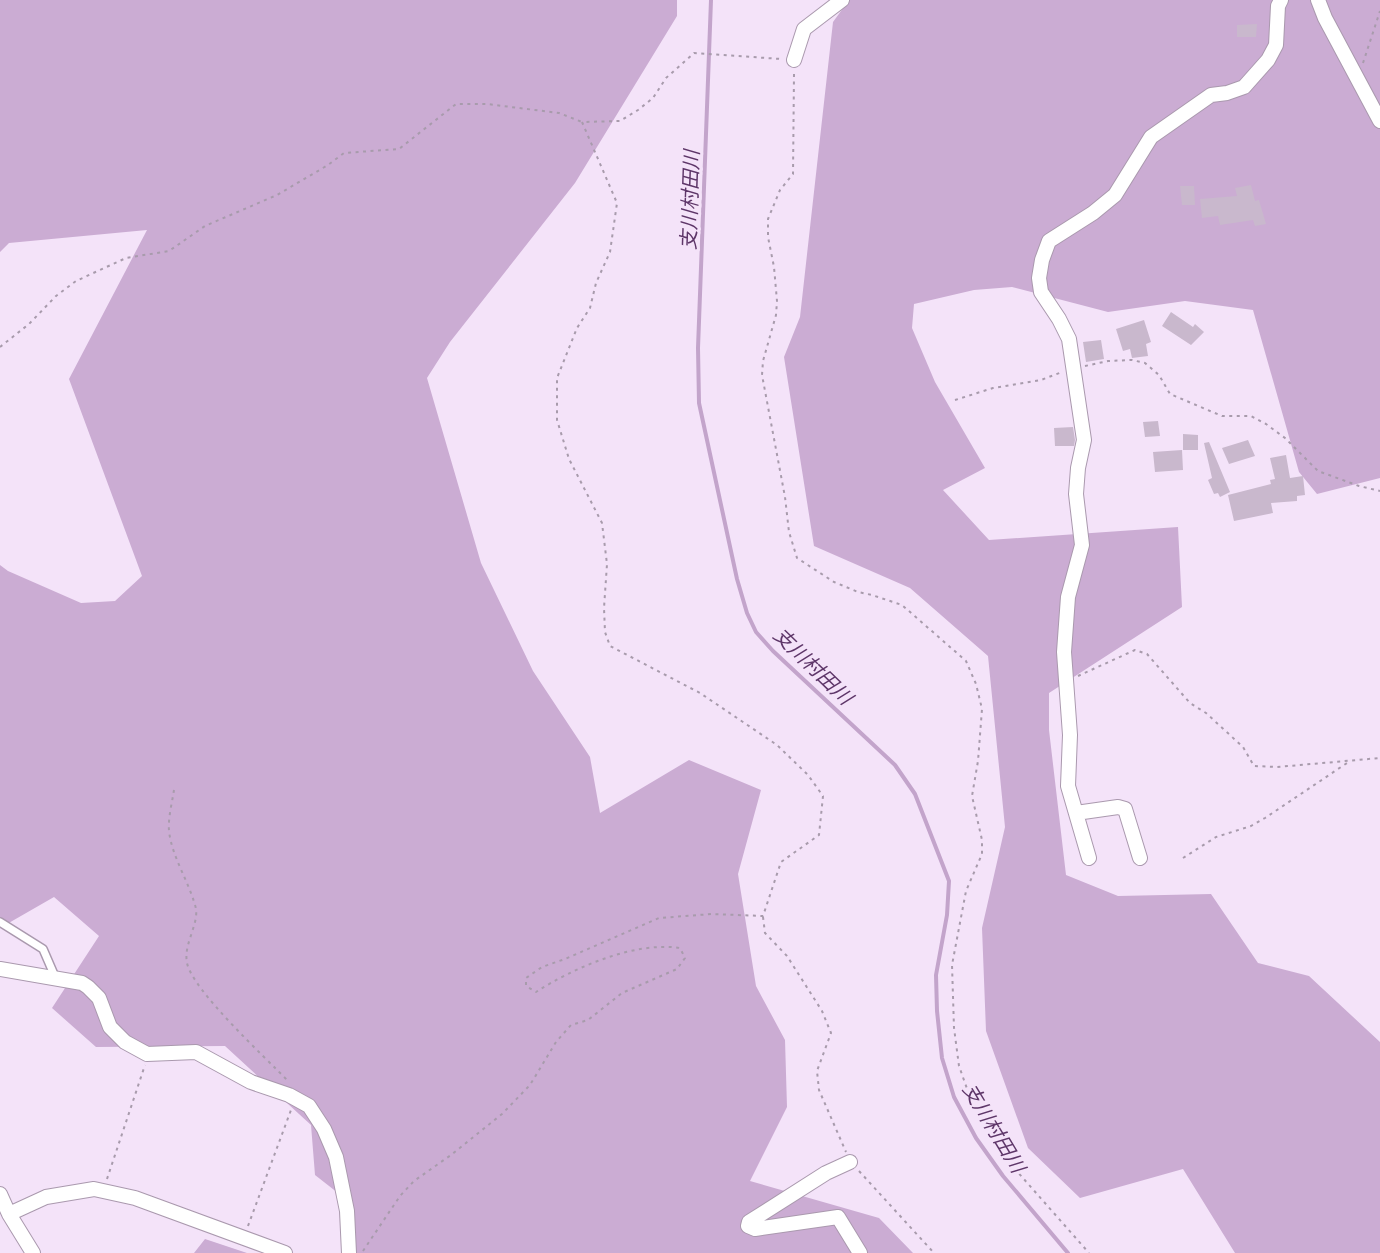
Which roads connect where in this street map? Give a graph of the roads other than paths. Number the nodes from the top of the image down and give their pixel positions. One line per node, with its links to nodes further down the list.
1 (842, 0): 4 (street)
2 (1281, 0): 6 (street)
3 (1318, 0): 5 (street)
4 (794, 60)
5 (1380, 121)
6 (1076, 813): 7 (street); 8 (street)
7 (1089, 858)
8 (1140, 858)
9 (0, 922): 11 (lane)
10 (0, 969): 11 (street)
11 (56, 979): 17 (street)
12 (850, 1162): 18 (street)
13 (0, 1194): 14 (street)
14 (9, 1214): 15 (street); 16 (street)
15 (33, 1253)
16 (285, 1253)
17 (349, 1253)
18 (860, 1253)

